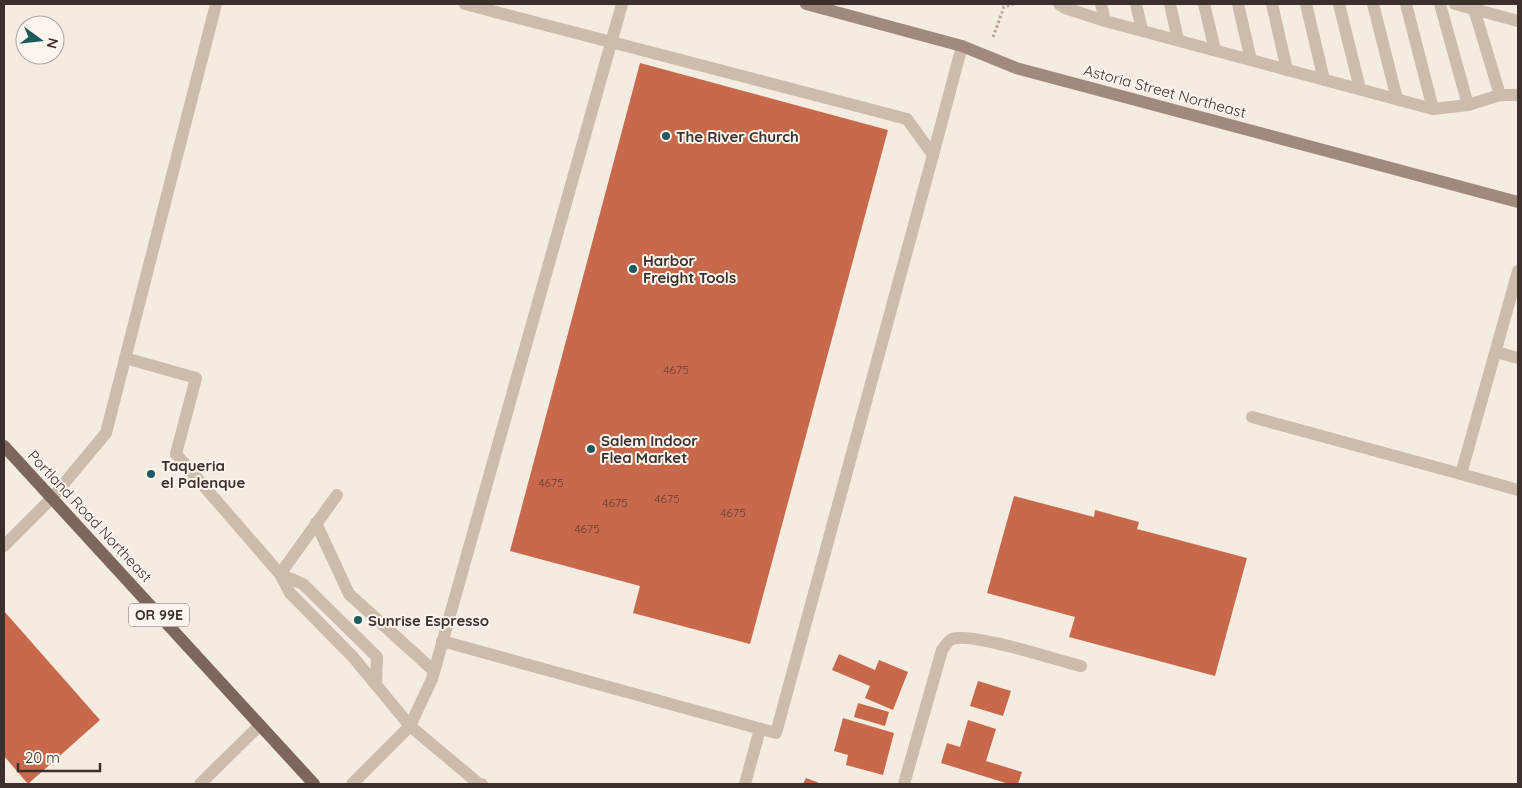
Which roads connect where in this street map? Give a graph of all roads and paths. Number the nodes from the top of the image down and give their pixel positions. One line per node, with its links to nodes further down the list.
1 (216, 4): 41 (street)
2 (465, 4): 24 (street)
3 (622, 4): 24 (street)
4 (806, 4): 25 (street, Astoria Street Northeast)
5 (1014, 4): 27 (path)
6 (1059, 4): 20 (street)
7 (1101, 4): 20 (street)
8 (1136, 4): 22 (street)
9 (1170, 4): 23 (street)
10 (1204, 4): 26 (street)
11 (1238, 4): 28 (street)
12 (1272, 4): 29 (street)
13 (1306, 4): 30 (street)
14 (1339, 4): 31 (street)
15 (1373, 4): 34 (street)
16 (1406, 4): 36 (street)
17 (1440, 4): 35 (street)
18 (1464, 6): 19 (street); 32 (street)
19 (1499, 10): 21 (street)
20 (1105, 20): 22 (street)
21 (1518, 21)
22 (1142, 30): 23 (street)
23 (1178, 40): 26 (street)
24 (611, 42): 37 (street); 52 (street)
25 (962, 46): 27 (street, Astoria Street Northeast); 37 (street)
26 (1215, 50): 28 (street)
27 (985, 56): 38 (street, Astoria Street Northeast)
28 (1251, 60): 29 (street)
29 (1288, 70): 30 (street)
30 (1324, 80): 31 (street)
31 (1360, 89): 34 (street)
32 (1500, 95): 33 (street); 35 (street)
33 (1518, 95)
34 (1397, 100): 36 (street)
35 (1468, 105): 36 (street)
36 (1433, 109)
37 (933, 155): 58 (street)
38 (1518, 202)
39 (1518, 271): 40 (street)
40 (1496, 352): 42 (street); 45 (street)
41 (125, 358): 48 (street); 51 (street)
42 (1518, 358)
43 (1252, 418): 45 (street)
44 (4, 446): 48 (main road, Portland Road Northeast / OR 99E)
45 (1461, 474): 46 (street)
46 (1518, 490)
47 (336, 495): 49 (street)
48 (52, 498): 50 (street); 56 (main road, Portland Road Northeast / OR 99E)
49 (316, 522): 51 (street); 54 (street)
50 (4, 546)
51 (280, 574): 55 (street); 55 (street)
52 (442, 641): 54 (street); 58 (street)
53 (1081, 666): 64 (street)
54 (434, 671): 57 (street)
55 (376, 684): 57 (street)
56 (260, 725): 59 (street); 60 (main road, Portland Road Northeast / OR 99E)
57 (410, 726): 61 (street); 62 (street)
58 (760, 729): 63 (street)
59 (200, 784)
60 (314, 784)
61 (352, 784)
62 (482, 784)
63 (745, 784)
64 (904, 784)

